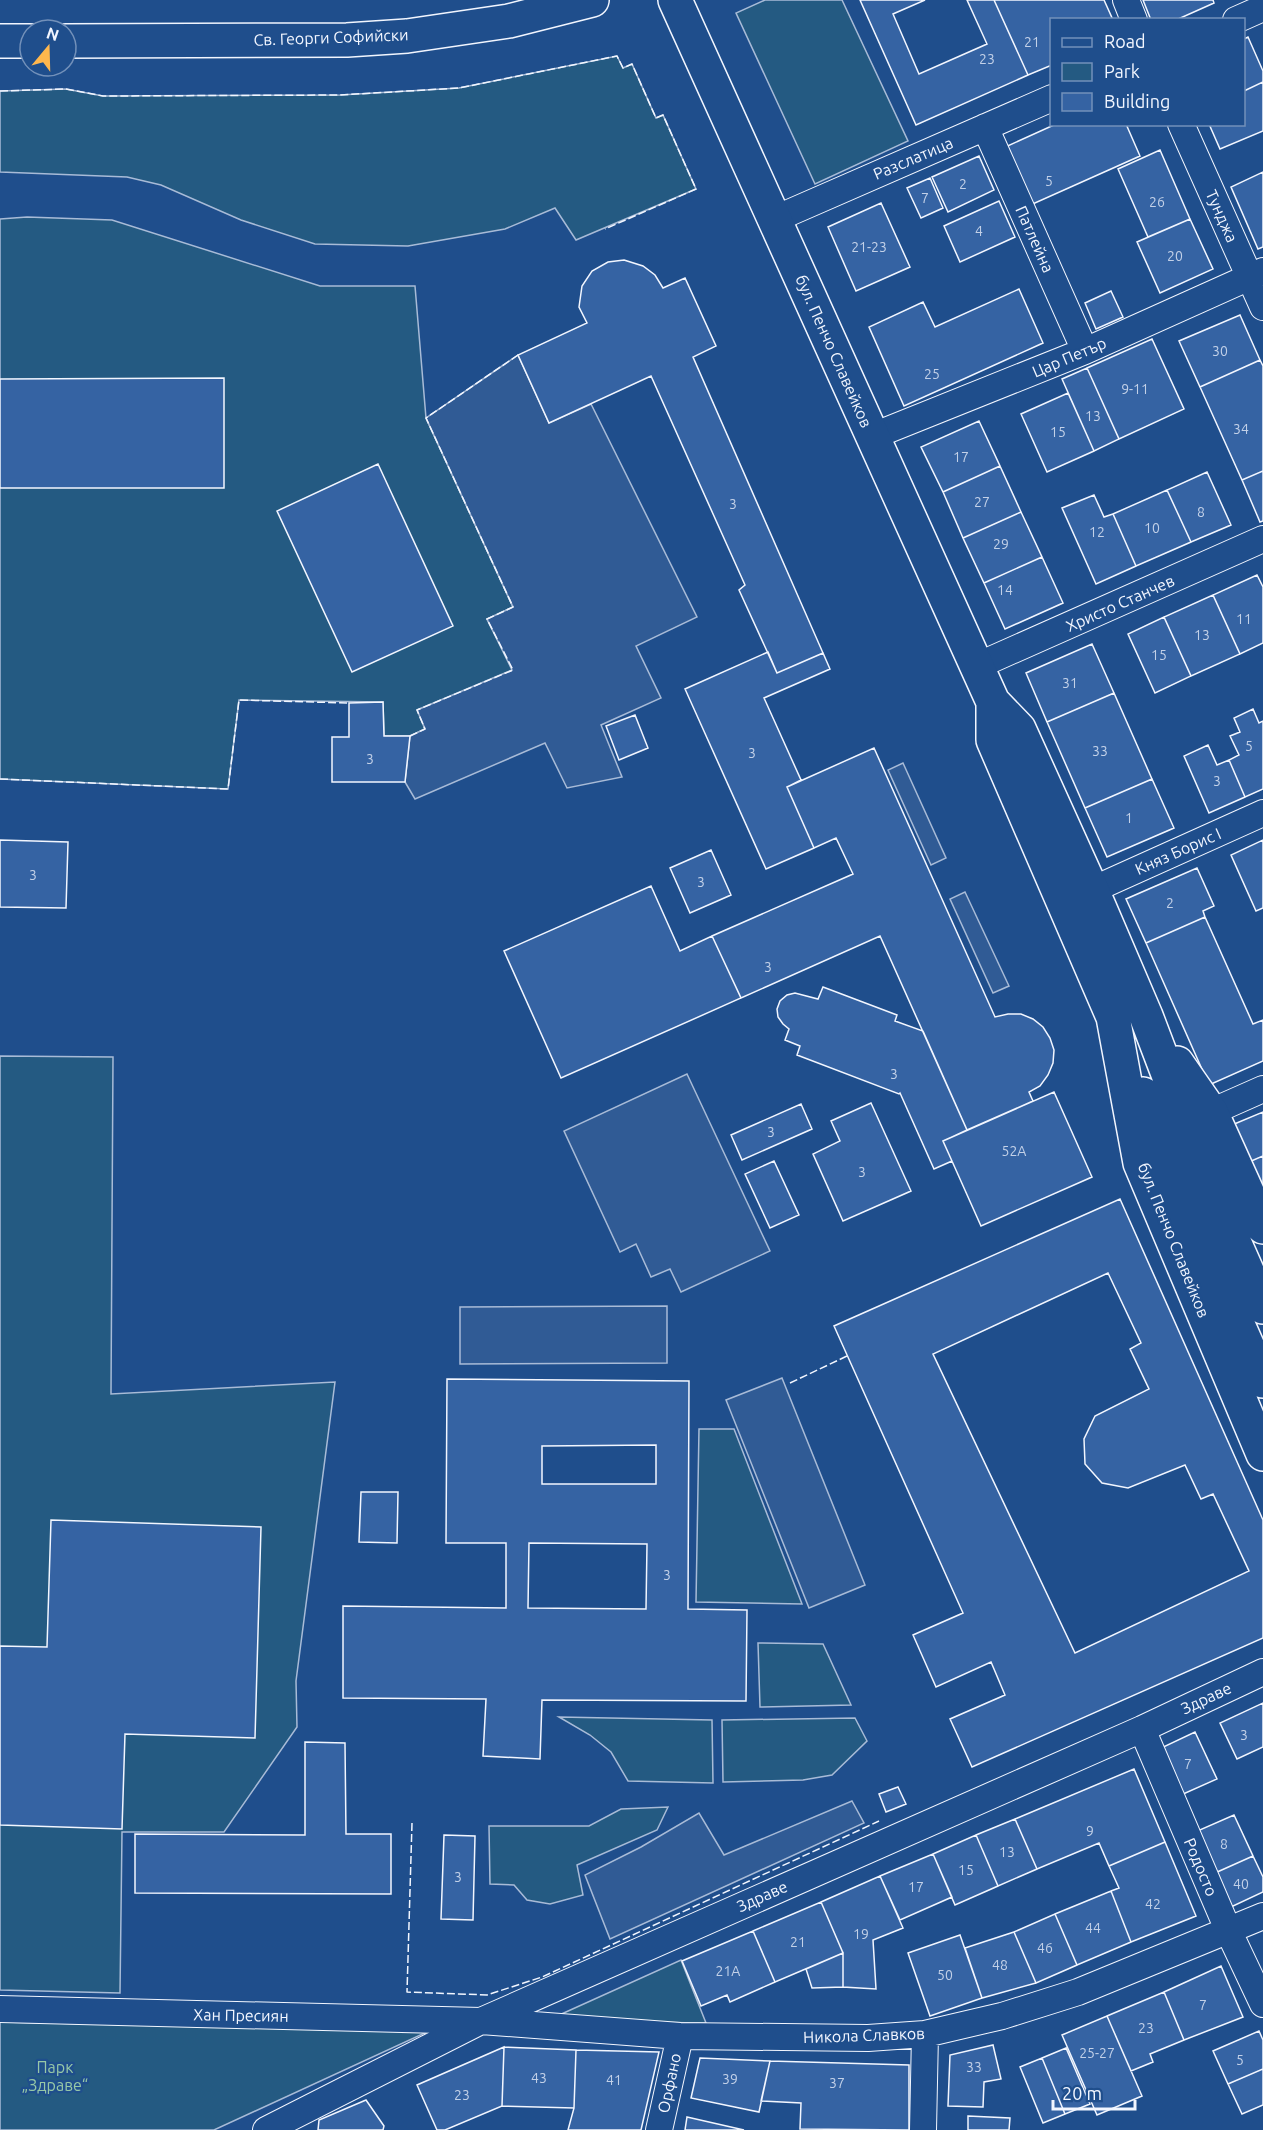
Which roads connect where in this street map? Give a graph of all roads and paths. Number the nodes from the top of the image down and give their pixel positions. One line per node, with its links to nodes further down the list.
1 (592, 0): 9 (main road, Св. Георги Софийски)
2 (675, 0): 13 (main road, бул. Пенчо Славейков)
3 (1125, 0): 5 (street)
4 (1263, 8): 6 (street)
5 (1133, 18)
6 (1240, 18)
7 (0, 41): 8 (main road)
8 (18, 41)
9 (78, 41)
10 (1050, 99): 12 (street, Разслатица)
11 (1182, 126): 14 (street, Тунджа)
12 (985, 127): 13 (street, Разслатица); 16 (street, Патлейна)
13 (774, 219): 17 (main road, бул. Пенчо Славейков)
14 (1256, 274): 15 (street, Тунджа); 16 (street, Цар Петър)
15 (1263, 307)
16 (1085, 351): 17 (street, Цар Петър)
17 (873, 436): 19 (main road, бул. Пенчо Славейков)
18 (1263, 539): 19 (street, Христо Станчев)
19 (977, 666): 20 (main road, бул. Пенчо Славейков)
20 (993, 702): 22 (main road, бул. Пенчо Славейков); 24 (main road, бул. Пенчо Славейков)
21 (1263, 813): 22 (street, Княз Борис I)
22 (1092, 890): 23 (main road, бул. Пенчо Славейков)
23 (1146, 1016): 26 (main road, бул. Пенчо Славейков); 28 (main road, бул. Пенчо Славейков)
24 (1113, 1017): 29 (main road, бул. Пенчо Славейков); 30 (main road, бул. Пенчо Славейков)
25 (1263, 1089): 26 (street)
26 (1211, 1112): 27 (main road, бул. Пенчо Славейков)
27 (1263, 1227)
28 (1263, 1307)
29 (1263, 1381)
30 (1263, 1454)
31 (1263, 1672): 32 (street, Здраве)
32 (1142, 1728): 34 (street, Родосто); 37 (street, Здраве)
33 (1263, 1916): 34 (street, Никола Славков)
34 (1229, 1932): 35 (street, Родосто); 38 (street, Никола Славков)
35 (1263, 2004)
36 (0, 2009): 37 (street, Хан Пресиян)
37 (481, 2021): 39 (street, Никола Славков); 40 (street, Здраве)
38 (925, 2034): 39 (street, Никола Славков); 42 (street)
39 (680, 2036): 41 (street, Орфано)
40 (266, 2130)
41 (659, 2130)
42 (923, 2130)

